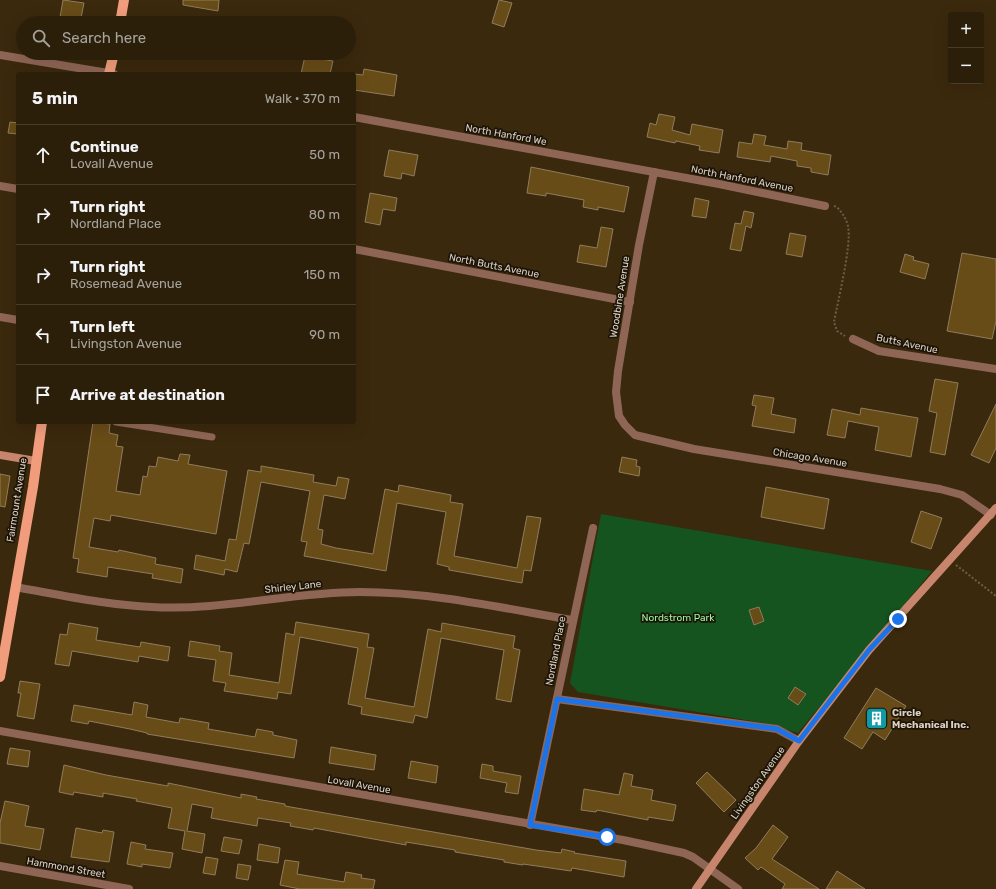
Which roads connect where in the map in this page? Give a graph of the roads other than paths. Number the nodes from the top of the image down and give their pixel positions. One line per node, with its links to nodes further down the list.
1 (124, 0): 2 (main road)
2 (121, 16)
3 (0, 55): 4 (street)
4 (16, 58)
5 (29, 60): 7 (street)
6 (113, 60): 8 (main road)
7 (99, 72)
8 (111, 72)
9 (356, 117): 10 (street, North Hanford We)
10 (654, 172): 13 (street, North Hanford Avenue); 15 (street, Woodbine Avenue)
11 (0, 186): 12 (street)
12 (16, 189)
13 (826, 206)
14 (356, 250): 15 (street, North Butts Avenue)
15 (630, 302): 22 (street, Woodbine Avenue)
16 (0, 317): 17 (street)
17 (16, 320)
18 (853, 340): 19 (street, Butts Avenue)
19 (996, 370)
20 (42, 424): 25 (main road, Fairmount Avenue)
21 (129, 424): 23 (lane)
22 (625, 425): 26 (street, Chicago Avenue)
23 (212, 437)
24 (0, 455): 25 (street)
25 (36, 462): 28 (main road, Fairmount Avenue)
26 (993, 512): 34 (street, Livingston Avenue)
27 (593, 528): 29 (street, Nordland Place)
28 (15, 587): 29 (street, Shirley Lane); 30 (main road, Fairmount Avenue)
29 (572, 620): 32 (street, Nordland Place)
30 (2, 660): 31 (main road, Fairmount Avenue)
31 (0, 677)
32 (557, 699): 34 (street); 35 (street, Nordland Place)
33 (0, 731): 35 (street, Lovall Avenue)
34 (799, 741): 37 (street, Livingston Avenue)
35 (530, 825): 37 (street, Lovall Avenue)
36 (0, 866): 38 (street, Hammond Street)
37 (710, 869): 39 (street, Livingston Avenue); 40 (street, Lovall Avenue)
38 (130, 889)
39 (696, 889)
40 (738, 889)

